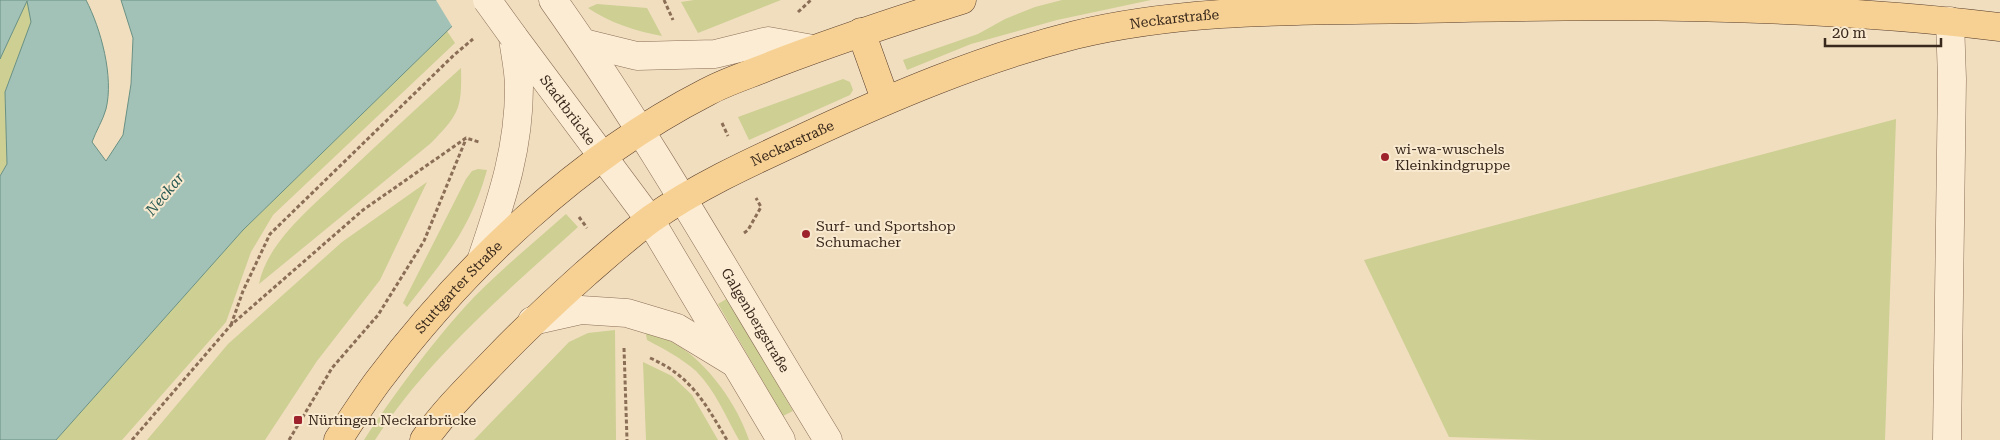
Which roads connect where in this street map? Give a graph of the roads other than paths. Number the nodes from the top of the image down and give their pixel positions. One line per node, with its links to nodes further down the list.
1 (487, 0): 7 (street, Stadtbrücke, bridge)
2 (962, 0): 6 (main road)
3 (554, 1): 8 (street)
4 (1950, 10): 5 (main road, Neckarstraße); 10 (main road, Neckarstraße); 22 (street)
5 (2000, 27)
6 (861, 32): 9 (main road); 10 (main road)
7 (513, 36): 12 (street, Stadtbrücke); 15 (street)
8 (584, 43): 9 (street); 11 (street)
9 (814, 49): 11 (main road)
10 (885, 99): 13 (main road, Neckarstraße)
11 (641, 131): 12 (main road); 13 (street)
12 (603, 158): 14 (street, Stadtbrücke); 15 (main road, Stuttgarter Straße)
13 (683, 199): 14 (main road, Neckarstraße); 21 (street, Galgenbergstraße)
14 (650, 220): 16 (main road); 17 (street)
15 (481, 261): 18 (main road, Stuttgarter Straße)
16 (532, 321): 17 (street); 19 (main road)
17 (737, 365): 20 (street)
18 (338, 440)
19 (424, 440)
20 (781, 440)
21 (828, 440)
22 (1947, 440)

